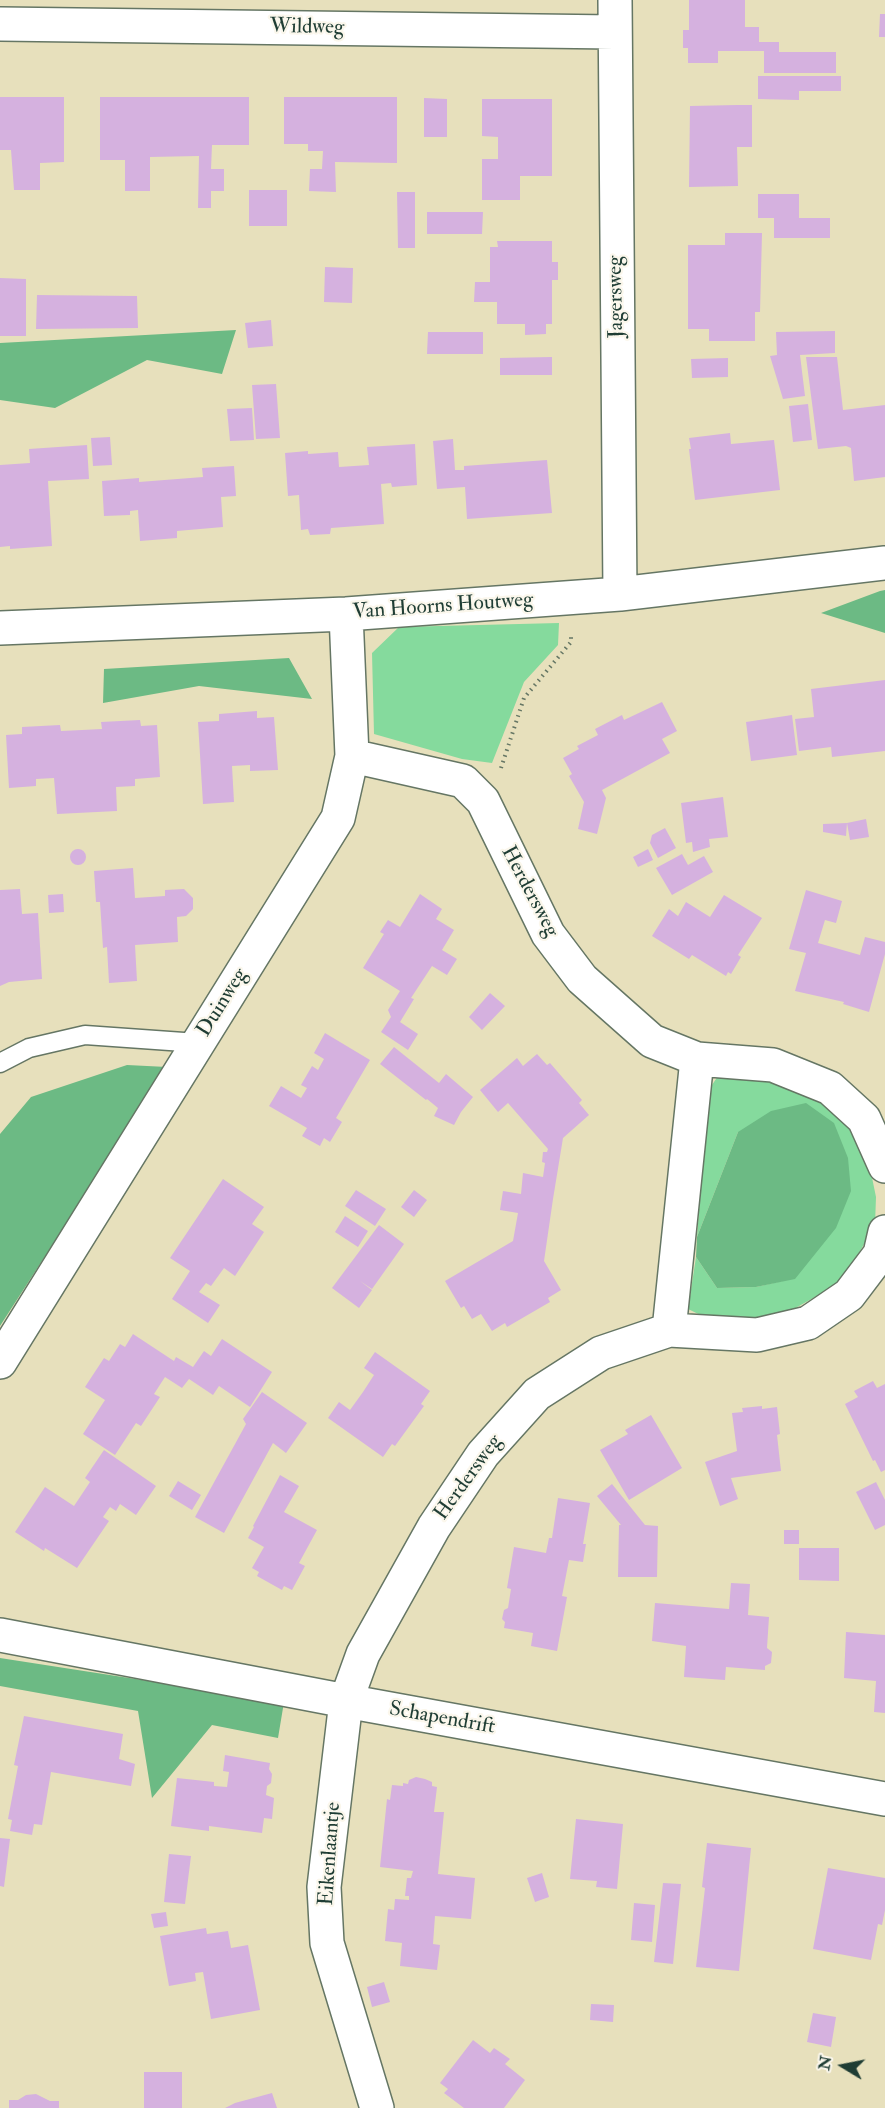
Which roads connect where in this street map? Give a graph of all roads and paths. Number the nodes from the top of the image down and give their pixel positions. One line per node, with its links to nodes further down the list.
1 (615, 0): 3 (street, Jagersweg)
2 (0, 24): 3 (street, Wildweg)
3 (614, 32): 5 (street, Jagersweg)
4 (885, 563): 5 (street, Van Hoorns Houtweg)
5 (620, 594): 6 (street, Van Hoorns Houtweg)
6 (570, 597): 7 (street, Van Hoorns Houtweg); 10 (path)
7 (346, 614): 8 (street, Van Hoorns Houtweg); 9 (street, Duinweg)
8 (0, 628)
9 (352, 756): 10 (street, Herdersweg); 11 (street, Duinweg)
10 (483, 801): 12 (street, Herdersweg)
11 (198, 1043): 13 (lane); 17 (street, Duinweg)
12 (697, 1059): 14 (street, Herdersweg); 16 (street)
13 (0, 1063)
14 (885, 1166)
15 (885, 1232): 16 (street, Herdersweg)
16 (669, 1330): 19 (street, Herdersweg)
17 (0, 1362)
18 (0, 1635): 19 (street, Schapendrift)
19 (346, 1701): 20 (street, Schapendrift); 21 (street, Eikenlaantje)
20 (885, 1799)
21 (377, 2108)

